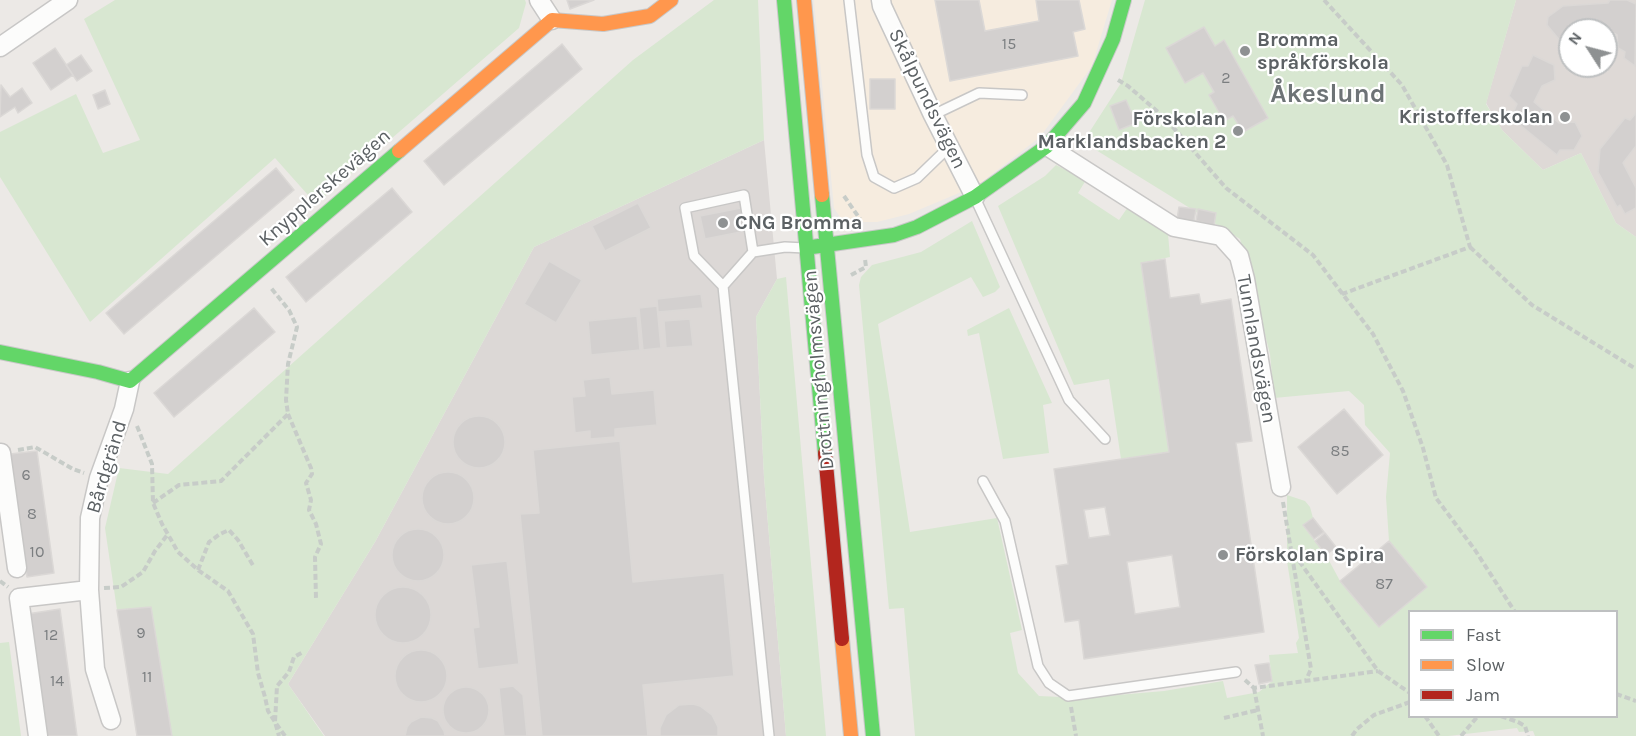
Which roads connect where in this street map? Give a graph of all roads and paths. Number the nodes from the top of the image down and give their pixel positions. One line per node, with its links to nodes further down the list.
1 (68, 0): 11 (street)
2 (540, 0): 10 (street)
3 (671, 0): 10 (main road)
4 (784, 0): 20 (main road, Drottningholmsvägen)
5 (804, 0): 18 (main road, Drottningholmsvägen)
6 (849, 0): 16 (lane)
7 (881, 0): 14 (street, Skålpundsvägen)
8 (1124, 0): 15 (main road)
9 (1324, 0): 19 (path)
10 (552, 20): 22 (main road, Knypplerskevägen)
11 (0, 47)
12 (1116, 79): 24 (path)
13 (1022, 95): 14 (lane)
14 (933, 115): 16 (street, Skålpundsvägen)
15 (1047, 146): 17 (main road); 34 (street, Tunnlandsvägen)
16 (949, 147): 17 (street, Skålpundsvägen)
17 (975, 197): 18 (main road); 30 (lane)
18 (827, 245): 20 (main road); 66 (main road, Drottningholmsvägen)
19 (1470, 247): 24 (path); 26 (path)
20 (807, 248): 21 (lane); 65 (main road, Drottningholmsvägen)
21 (753, 252): 23 (lane); 23 (lane)
22 (258, 271): 27 (main road, Knypplerskevägen); 29 (path)
23 (723, 286): 64 (lane)
24 (1342, 294): 43 (path)
25 (0, 352): 27 (main road)
26 (1636, 369)
27 (130, 381): 28 (street, Bårdgränd)
28 (124, 409): 32 (street, Bårdgränd); 35 (path)
29 (288, 414): 35 (path); 42 (path)
30 (1105, 439)
31 (1, 453): 32 (path); 39 (street)
32 (99, 478): 41 (street, Bårdgränd)
33 (983, 481): 51 (lane)
34 (1281, 487): 37 (path)
35 (153, 503): 36 (path)
36 (168, 534): 40 (path); 41 (path)
37 (1292, 552): 45 (path); 47 (path)
38 (254, 567): 40 (path)
39 (17, 568)
40 (198, 570): 60 (path)
41 (89, 590): 59 (street, Bårdgränd); 61 (street)
42 (316, 599)
43 (1514, 610)
44 (303, 652): 60 (path)
45 (1378, 671): 47 (path); 49 (path)
46 (1236, 672): 48 (path); 51 (lane)
47 (1306, 680): 48 (path)
48 (1254, 688): 54 (path)
49 (1408, 692)
50 (1618, 694): 52 (path)
51 (1068, 696): 67 (path)
52 (1636, 701)
53 (1408, 702): 69 (path)
54 (1258, 710): 55 (path); 68 (path)
55 (1224, 718)
56 (1426, 718): 70 (path)
57 (1477, 718): 71 (path)
58 (1504, 718): 72 (path)
59 (111, 720)
60 (275, 722): 62 (path); 63 (path)
61 (38, 736)
62 (279, 736)
63 (285, 736)
64 (769, 736)
65 (851, 736)
66 (873, 736)
67 (1076, 736)
68 (1263, 736)
69 (1352, 736)
70 (1439, 736)
71 (1461, 736)
72 (1528, 736)

